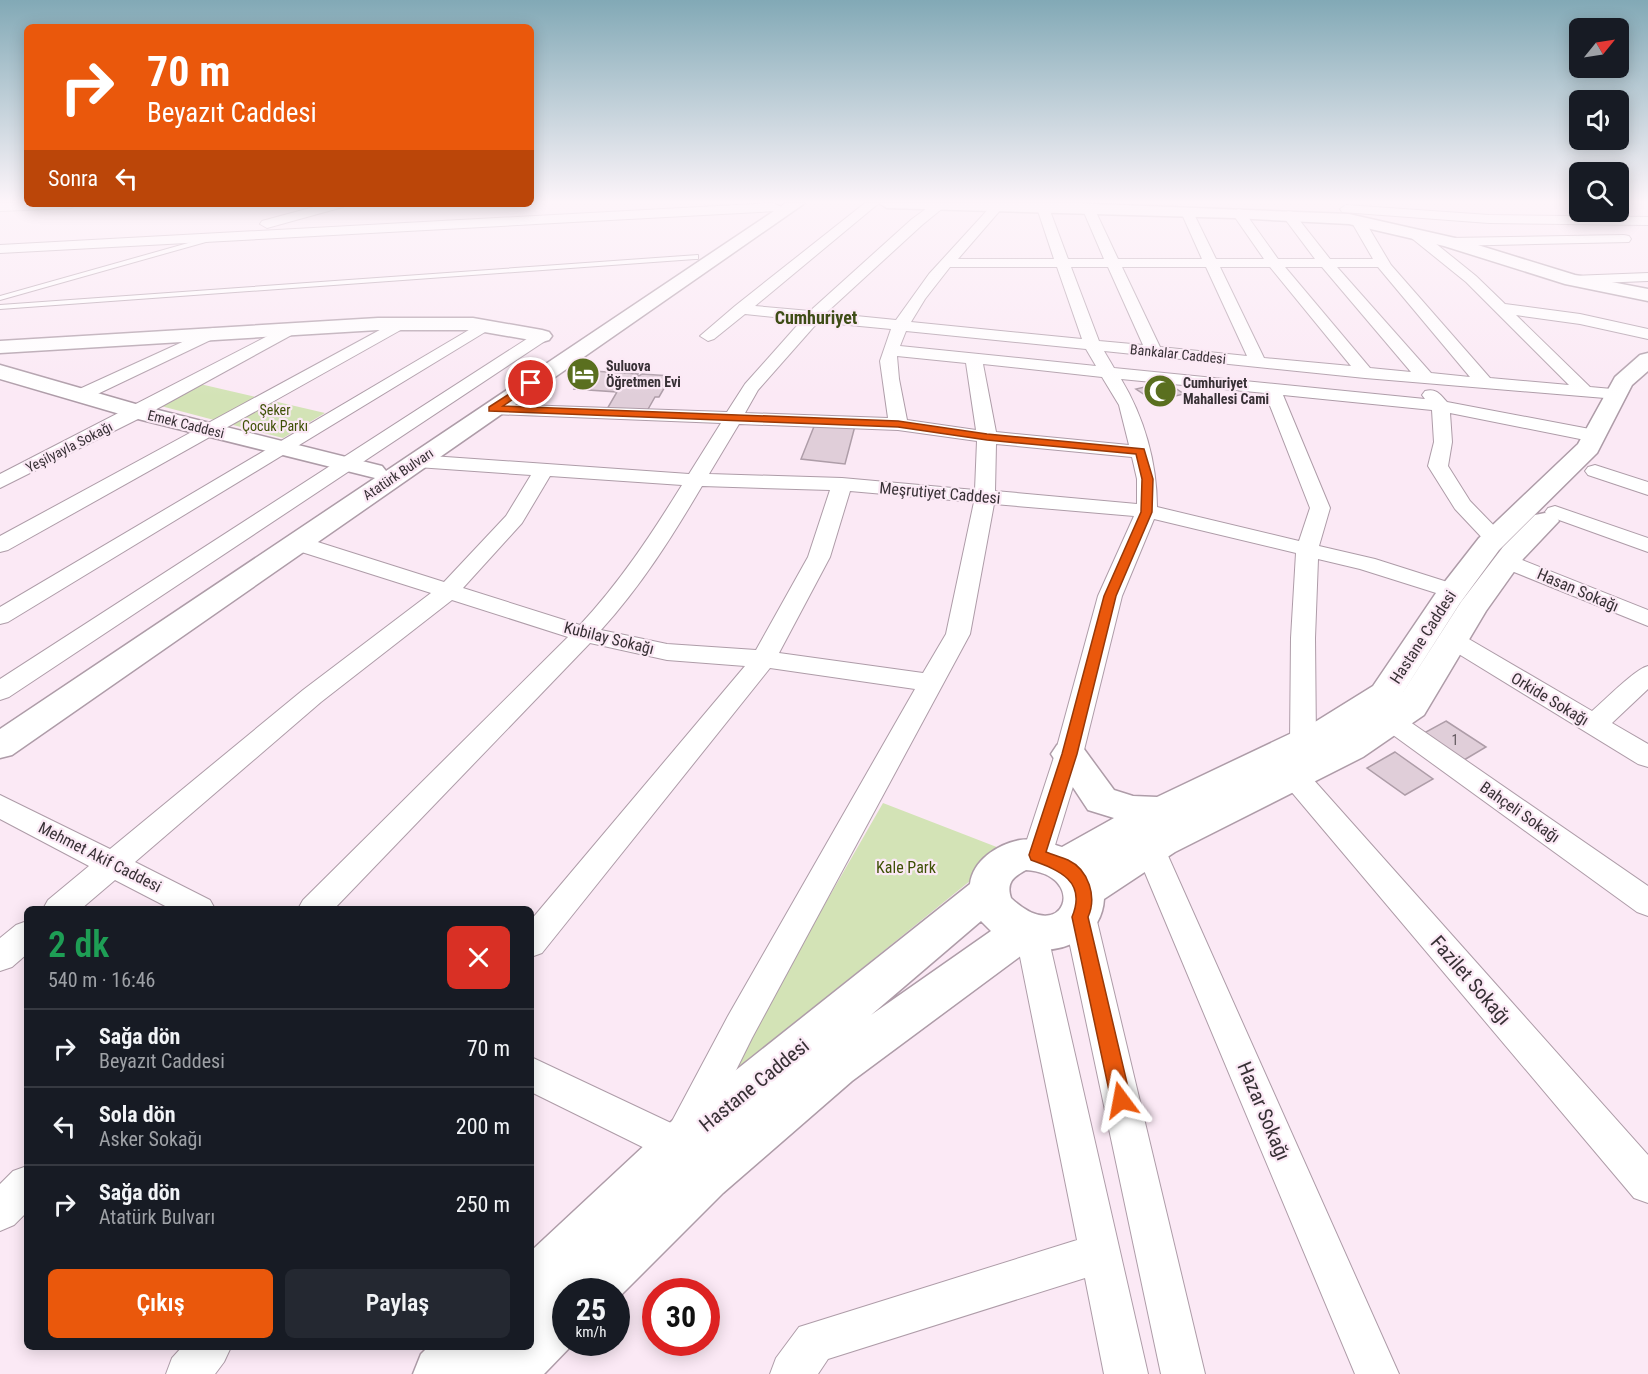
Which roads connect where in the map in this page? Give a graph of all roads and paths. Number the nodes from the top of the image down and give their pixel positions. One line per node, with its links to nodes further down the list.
1 (110, 267): 19 (lane)
2 (554, 267): 20 (lane)
3 (680, 267): 62 (street, Atatürk Bulvarı)
4 (695, 267): 50 (street, Atatürk Bulvarı)
5 (793, 267): 22 (street)
6 (870, 267): 23 (street)
7 (944, 267): 25 (street)
8 (1063, 267): 32 (street)
9 (1115, 267): 35 (street)
10 (1212, 267): 38 (street)
11 (1277, 267): 40 (street)
12 (1329, 267): 42 (street)
13 (1387, 267): 43 (street)
14 (1456, 267): 21 (street)
15 (1530, 267): 17 (street)
16 (1648, 277): 17 (street)
17 (1572, 280): 18 (street)
18 (1648, 295)
19 (0, 298)
20 (0, 307)
21 (1500, 308): 29 (street); 46 (street)
22 (740, 309): 23 (street, Bankalar Caddesi); 31 (street)
23 (814, 316): 25 (street, Bankalar Caddesi); 52 (street)
24 (400, 324): 26 (street); 27 (street); 54 (street)
25 (902, 324): 32 (street, Bankalar Caddesi); 34 (street)
26 (484, 326): 30 (street); 57 (street)
27 (291, 329): 28 (street); 51 (street, Yeşilyayla Sokağı)
28 (213, 333): 33 (street); 48 (street)
29 (1648, 334)
30 (542, 336): 60 (street)
31 (708, 336)
32 (1092, 345): 35 (street, Bankalar Caddesi); 39 (street)
33 (0, 347)
34 (891, 350): 36 (street); 53 (street)
35 (1154, 352): 38 (street, Bankalar Caddesi)
36 (974, 359): 39 (street); 56 (street)
37 (1648, 360): 47 (street, Hastane Caddesi)
38 (1258, 362): 40 (street, Bankalar Caddesi)
39 (1108, 371): 45 (street); 58 (street)
40 (1365, 373): 42 (street, Bankalar Caddesi)
41 (5, 377): 48 (street, Emek Caddesi)
42 (1420, 377): 43 (street, Bankalar Caddesi); 49 (street)
43 (1485, 383): 46 (street, Bankalar Caddesi)
44 (1648, 383): 63 (street, Hastane Caddesi)
45 (1272, 389): 49 (street); 74 (street)
46 (1584, 390): 47 (street, Bankalar Caddesi)
47 (1617, 394): 55 (street, Hastane Caddesi)
48 (81, 395): 51 (street, Emek Caddesi)
49 (1441, 406): 55 (street); 75 (street)
50 (493, 409): 52 (street); 59 (street, Atatürk Bulvarı)
51 (138, 412): 54 (street, Emek Caddesi); 65 (street, Yeşilyayla Sokağı)
52 (732, 416): 53 (street); 64 (street)
53 (898, 424): 56 (street)
54 (207, 429): 57 (street, Emek Caddesi); 72 (street)
55 (1595, 436): 75 (street, Hastane Caddesi)
56 (987, 437): 58 (street); 68 (street)
57 (281, 448): 60 (street, Emek Caddesi); 78 (street)
58 (1140, 452): 69 (street)
59 (417, 461): 61 (street, Meşrutiyet Caddesi); 71 (street, Atatürk Bulvarı)
60 (347, 465): 62 (street, Emek Caddesi); 85 (street)
61 (544, 469): 64 (street, Meşrutiyet Caddesi); 77 (street)
62 (373, 471): 86 (street, Atatürk Bulvarı)
63 (1595, 471): 67 (street); 70 (street, Hastane Caddesi)
64 (696, 480): 66 (street, Meşrutiyet Caddesi); 80 (street)
65 (0, 482)
66 (842, 484): 68 (street, Meşrutiyet Caddesi); 82 (street)
67 (1648, 489)
68 (986, 497): 69 (street, Meşrutiyet Caddesi); 84 (street)
69 (1147, 512): 74 (street, Meşrutiyet Caddesi); 91 (street)
70 (1555, 512): 73 (street); 75 (street, Hastane Caddesi)
71 (297, 543): 77 (street, Kubilay Sokağı); 90 (street, Atatürk Bulvarı)
72 (0, 545)
73 (1648, 545)
74 (1308, 549): 76 (street, Meşrutiyet Caddesi); 89 (street)
75 (1501, 549): 76 (street, Hastane Caddesi); 79 (street, Hasan Sokağı); 81 (street, Hastane Caddesi)
76 (1452, 591): 89 (street, Hastane Caddesi)
77 (447, 592): 80 (street, Kubilay Sokağı); 97 (street)
78 (0, 618)
79 (1648, 619)
80 (584, 634): 82 (street, Kubilay Sokağı); 103 (street)
81 (1453, 640): 87 (street, Hastane Caddesi); 88 (street, Orkide Sokağı)
82 (764, 659): 84 (street, Kubilay Sokağı); 106 (street)
83 (1648, 674): 88 (street)
84 (932, 683): 109 (street)
85 (0, 691)
86 (0, 718)
87 (1391, 721): 93 (street, Hastane Caddesi); 100 (street, Bahçeli Sokağı)
88 (1593, 725): 92 (street, Orkide Sokağı)
89 (1303, 743): 95 (street, Hastane Caddesi)
90 (0, 746)
91 (1069, 754): 95 (street); 98 (street)
92 (1648, 758)
93 (1294, 776): 96 (street, Hastane Caddesi); 110 (street, Fazilet Sokağı)
94 (0, 806): 97 (street, Mehmet Akif Caddesi)
95 (1160, 811): 98 (street, Hastane Caddesi)
96 (1149, 849): 98 (street, Hastane Caddesi); 127 (street, Hazar Sokağı)
97 (114, 865): 101 (street); 102 (street, Mehmet Akif Caddesi)
98 (1066, 882): 99 (street); 104 (street); 126 (street)
99 (988, 892): 104 (street); 109 (street, Hastane Caddesi)
100 (1648, 903)
101 (63, 906)
102 (193, 906)
103 (317, 906)
104 (1028, 931): 113 (street); 114 (street)
105 (24, 937): 107 (street)
106 (534, 939)
107 (0, 957)
108 (534, 1075): 109 (street)
109 (679, 1146): 115 (street, Hastane Caddesi)
110 (1648, 1184)
111 (24, 1188): 112 (street)
112 (0, 1211)
113 (1100, 1253): 124 (street); 125 (street)
114 (601, 1278)
115 (534, 1285)
116 (552, 1327): 117 (street)
117 (534, 1344)
118 (207, 1350): 121 (street)
119 (467, 1350): 122 (street)
120 (528, 1350): 123 (street)
121 (188, 1374)
122 (441, 1374)
123 (504, 1374)
124 (792, 1374)
125 (1126, 1374)
126 (1183, 1374)
127 (1377, 1374)

